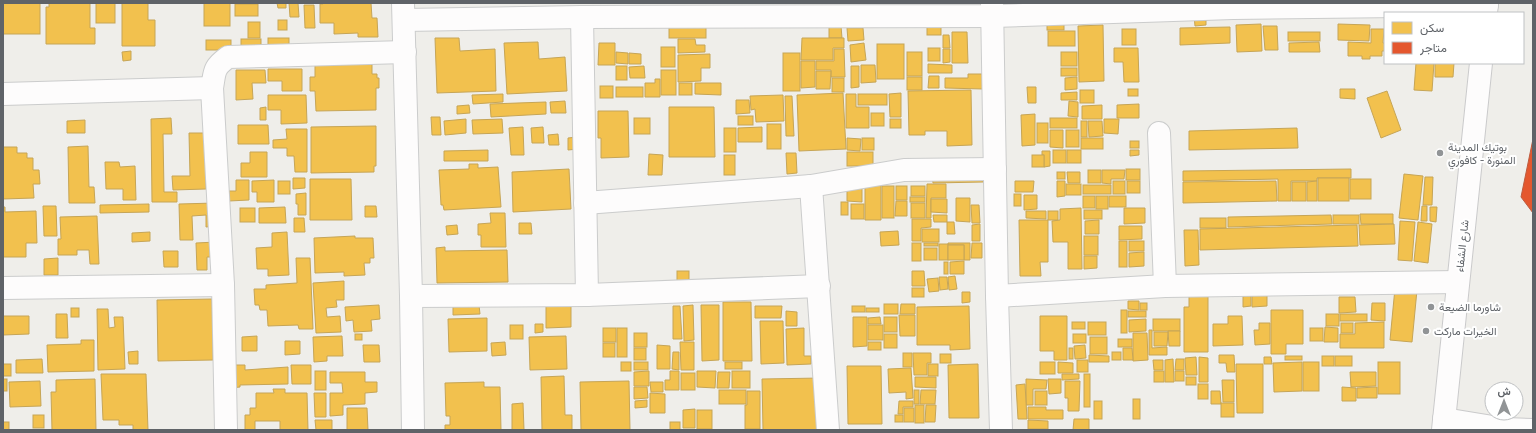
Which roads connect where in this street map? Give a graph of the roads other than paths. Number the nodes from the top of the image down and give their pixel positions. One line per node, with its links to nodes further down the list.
1 (1233, 5): 2 (street); 4 (street)
2 (1487, 7)
3 (709, 10): 4 (street); 6 (street)
4 (993, 10): 12 (street)
5 (404, 12): 6 (street); 7 (street)
6 (582, 17): 14 (street)
7 (405, 52): 9 (street); 20 (street)
8 (1481, 64): 15 (street, شارع الشفاء)
9 (212, 88): 10 (street); 16 (street)
10 (3, 94)
11 (1159, 133): 18 (street)
12 (995, 169): 13 (street); 22 (street)
13 (811, 186): 14 (street); 17 (street)
14 (585, 202): 21 (street)
15 (1458, 282): 18 (street); 23 (street, شارع الشفاء)
16 (223, 285): 19 (street); 24 (street)
17 (819, 286): 21 (street); 26 (street)
18 (1164, 286): 22 (street)
19 (3, 288)
20 (411, 296): 21 (street); 25 (street)
21 (587, 296)
22 (997, 296): 27 (street)
23 (1444, 425): 28 (street)
24 (226, 430)
25 (413, 430)
26 (828, 430)
27 (1000, 430)
28 (1533, 430)

